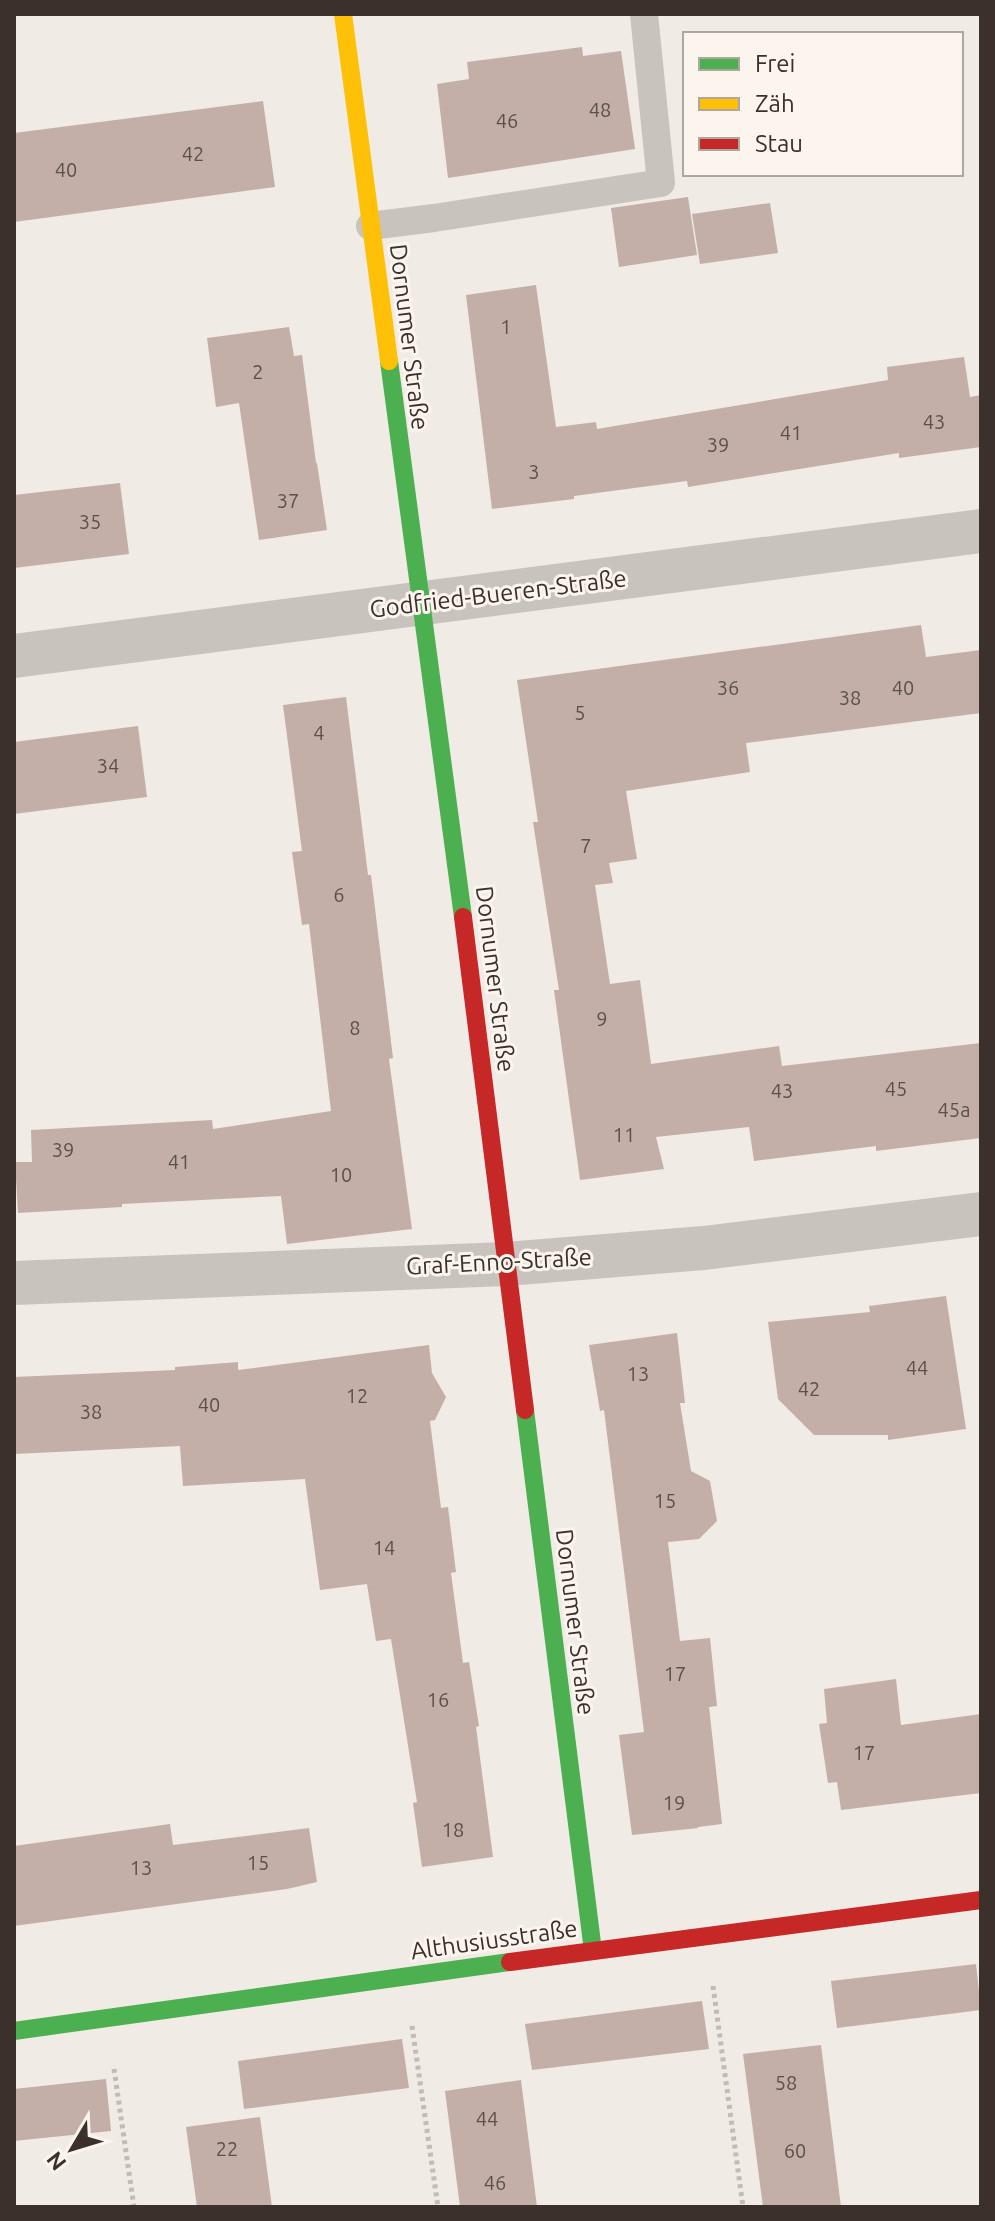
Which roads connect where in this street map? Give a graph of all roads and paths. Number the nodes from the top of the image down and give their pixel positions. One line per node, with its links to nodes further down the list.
1 (343, 14): 3 (street, Dornumer Straße)
2 (644, 14): 3 (lane)
3 (370, 226): 5 (street, Dornumer Straße)
4 (981, 531): 5 (street, Godfried-Bueren-Straße)
5 (421, 604): 6 (street, Godfried-Bueren-Straße); 8 (street, Dornumer Straße)
6 (14, 656)
7 (981, 1214): 8 (street, Graf-Enno-Straße)
8 (506, 1264): 9 (street, Graf-Enno-Straße); 12 (street, Dornumer Straße)
9 (14, 1283)
10 (981, 1900): 11 (street, Althusiusstraße)
11 (706, 1937): 12 (street, Althusiusstraße); 18 (path)
12 (593, 1951): 13 (street, Althusiusstraße)
13 (405, 1976): 14 (street, Althusiusstraße); 17 (path)
14 (107, 2018): 15 (street, Althusiusstraße); 16 (path)
15 (14, 2031)
16 (134, 2207)
17 (438, 2207)
18 (743, 2207)

